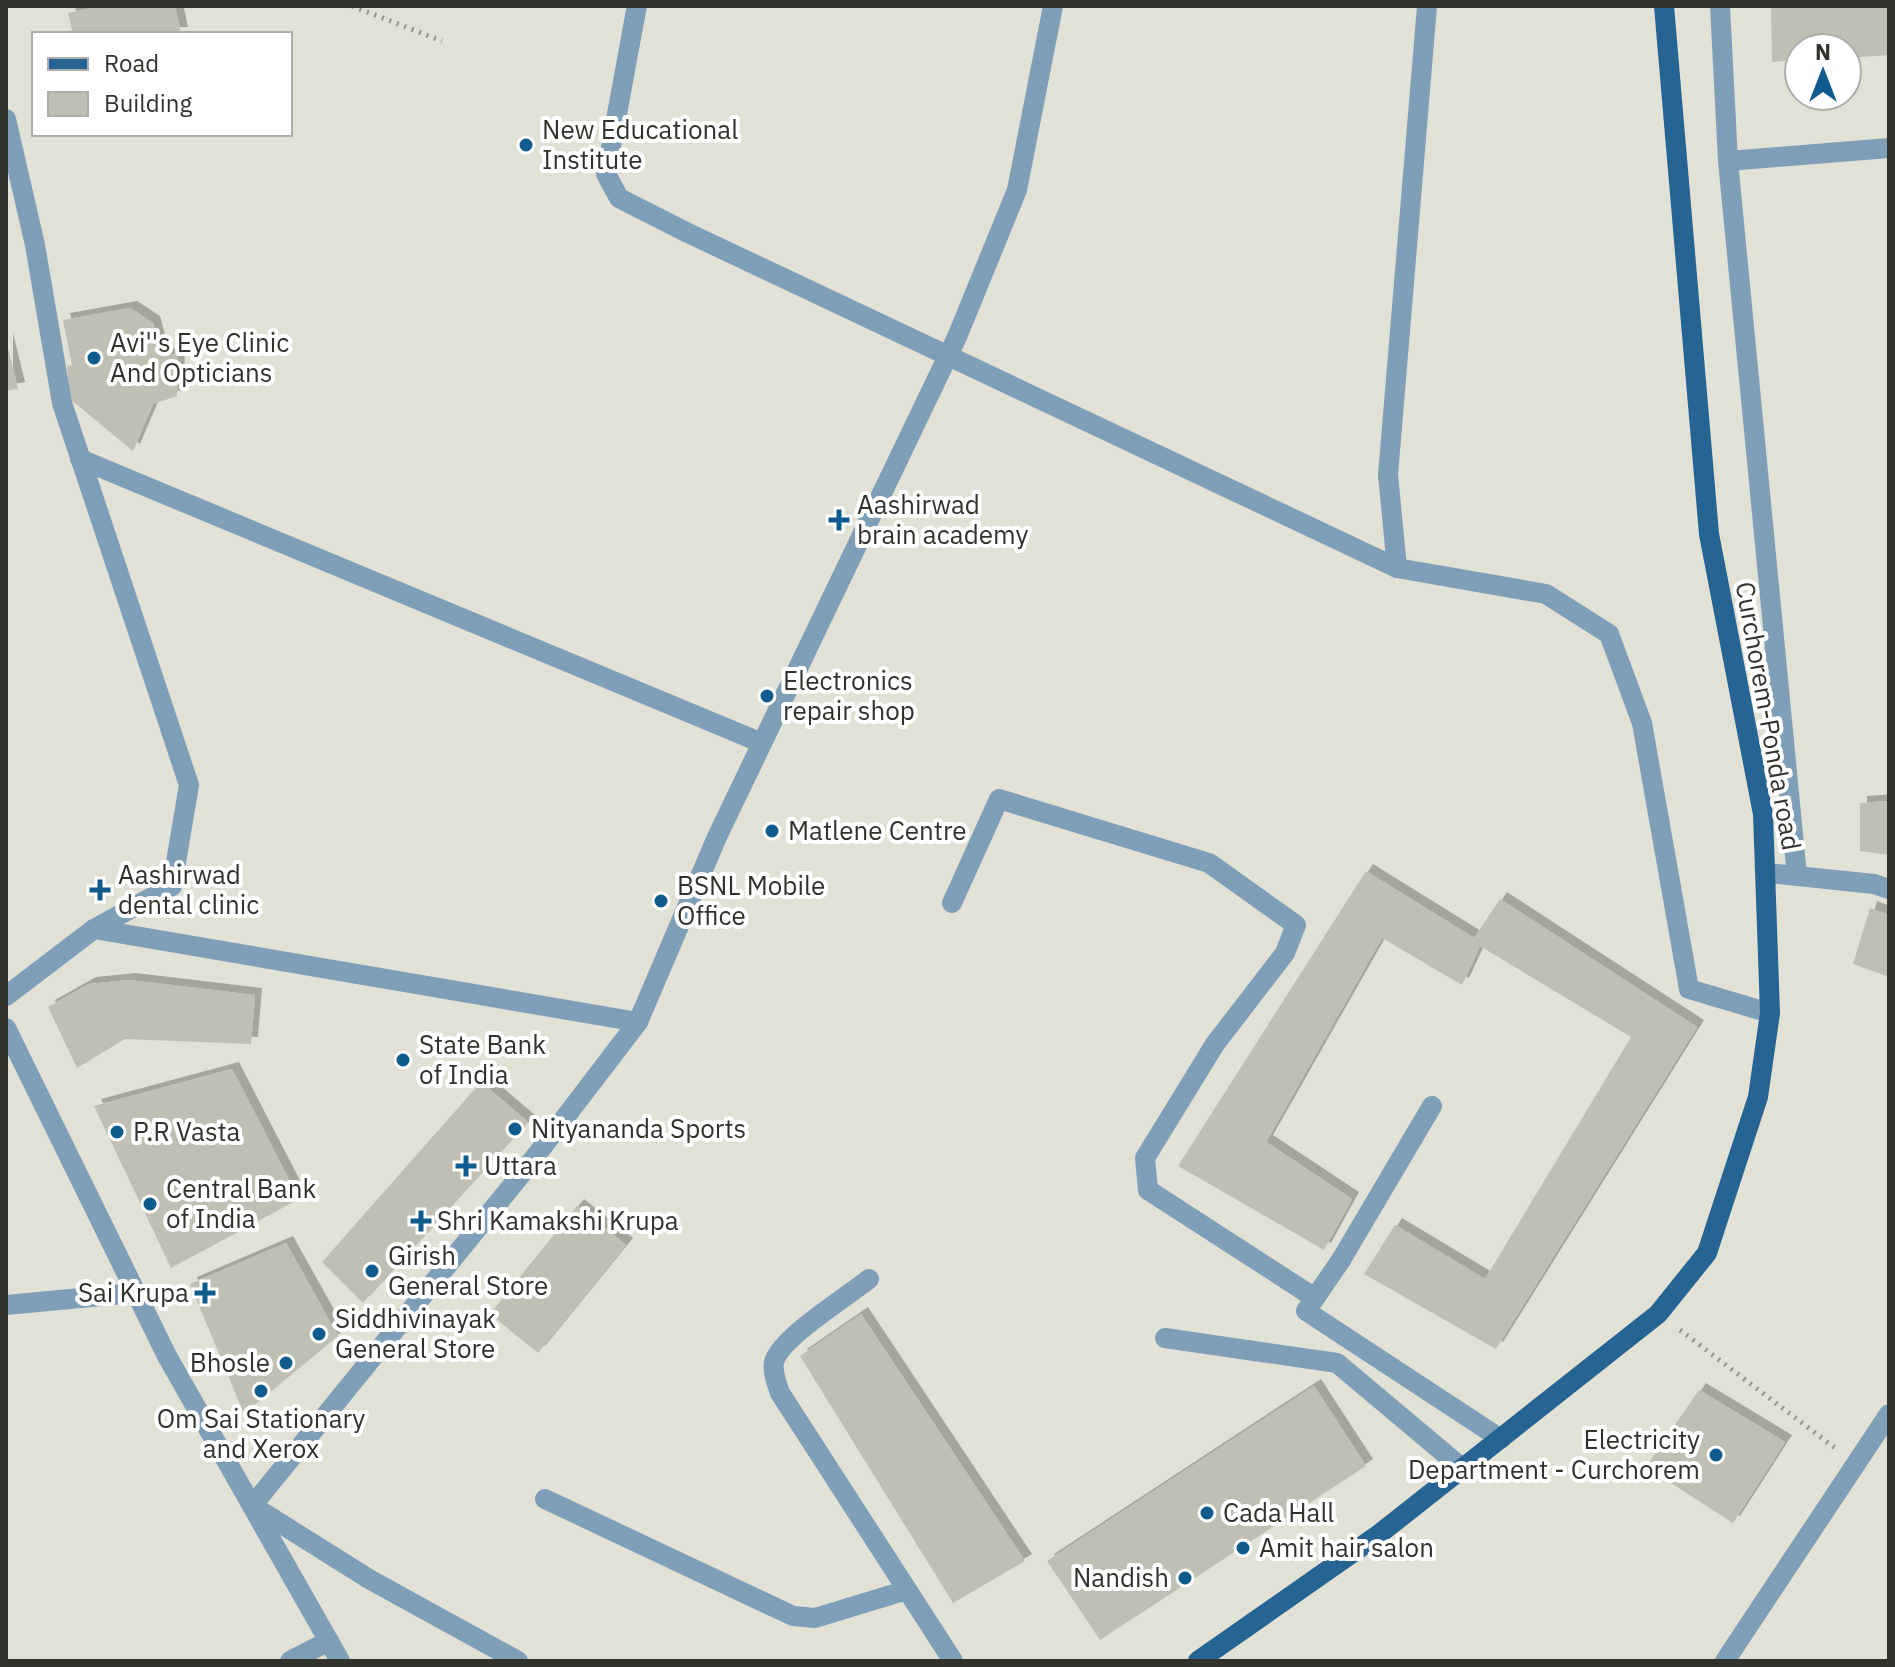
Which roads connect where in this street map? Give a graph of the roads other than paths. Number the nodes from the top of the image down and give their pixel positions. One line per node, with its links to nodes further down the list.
1 (1053, 6): 9 (street)
2 (1427, 6): 11 (street)
3 (1664, 6): 13 (main road, Curchorem-Ponda road)
4 (1720, 6): 8 (street)
5 (636, 11): 9 (street)
6 (6, 119): 10 (street)
7 (1889, 148): 8 (street)
8 (1728, 161): 14 (street)
9 (947, 358): 11 (street); 12 (street)
10 (80, 459): 12 (street); 17 (street)
11 (1397, 568): 19 (street)
12 (762, 743): 20 (street)
13 (1768, 873): 14 (street); 19 (main road, Curchorem-Ponda road)
14 (1797, 876): 15 (street)
15 (1889, 889)
16 (952, 903): 25 (street)
17 (94, 929): 18 (street); 20 (street)
18 (6, 996)
19 (1770, 1013): 29 (main road, Curchorem-Ponda road)
20 (638, 1022): 32 (street)
21 (6, 1028): 24 (street)
22 (1432, 1106): 25 (street)
23 (869, 1279): 33 (street)
24 (134, 1293): 26 (street); 32 (street)
25 (1315, 1298): 29 (street)
26 (6, 1305)
27 (1165, 1338): 30 (street)
28 (1889, 1414): 40 (street)
29 (1501, 1439): 30 (main road, Curchorem-Ponda road)
30 (1462, 1468): 39 (main road, Curchorem-Ponda road)
31 (545, 1499): 33 (street)
32 (252, 1506): 34 (street); 37 (street)
33 (907, 1590): 38 (street)
34 (329, 1641): 35 (street); 36 (street)
35 (290, 1661)
36 (340, 1661)
37 (518, 1661)
38 (953, 1661)
39 (1198, 1661)
40 (1725, 1661)

